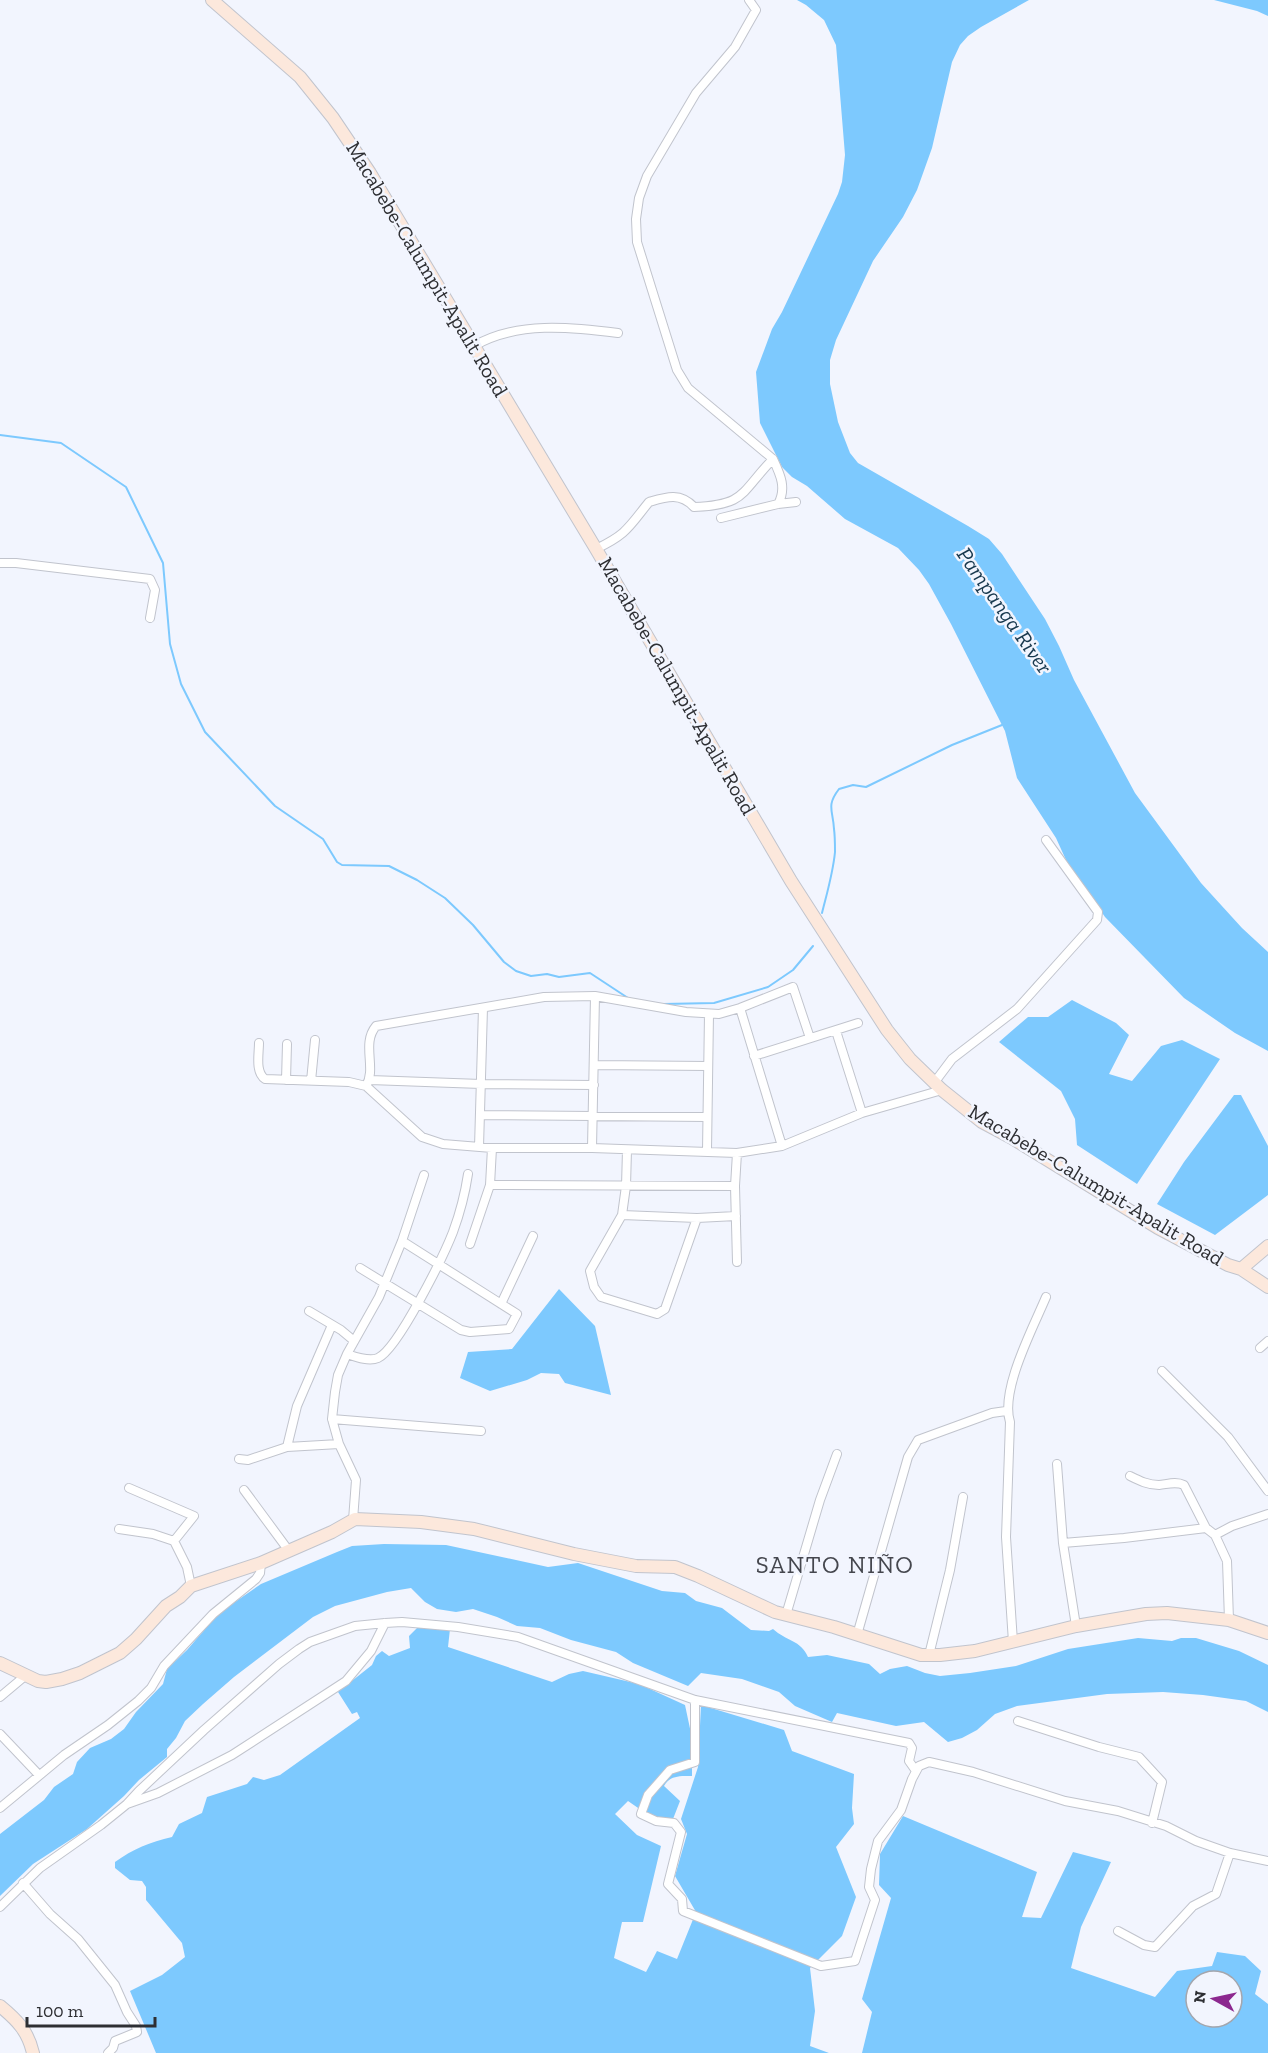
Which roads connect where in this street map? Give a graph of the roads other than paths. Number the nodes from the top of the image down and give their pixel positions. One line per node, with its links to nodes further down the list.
1 (212, 0): 4 (main road, Macabebe-Calumpit-Apalit Road)
2 (749, 0): 5 (street)
3 (618, 333): 4 (street)
4 (474, 346): 9 (main road, Macabebe-Calumpit-Apalit Road)
5 (773, 459): 7 (street); 9 (street)
6 (796, 502): 7 (street)
7 (778, 504): 8 (street)
8 (721, 518)
9 (596, 549): 31 (main road, Macabebe-Calumpit-Apalit Road)
10 (0, 563): 11 (street)
11 (150, 618)
12 (1046, 840): 31 (street)
13 (595, 996): 14 (street); 16 (street); 24 (street)
14 (483, 1008): 28 (street); 29 (street)
15 (740, 1008): 16 (street); 19 (street); 23 (street)
16 (709, 1014): 25 (street)
17 (858, 1023): 18 (street)
18 (836, 1031): 19 (street); 32 (street)
19 (810, 1038): 23 (street)
20 (315, 1040): 27 (street)
21 (259, 1043): 26 (street)
22 (287, 1044): 26 (street)
23 (754, 1056): 36 (street)
24 (594, 1065): 25 (street); 30 (street)
25 (708, 1066): 35 (street)
26 (286, 1080): 27 (street)
27 (311, 1081): 28 (street)
28 (368, 1083): 29 (street); 37 (street)
29 (481, 1084): 30 (street); 34 (street)
30 (594, 1085): 33 (street)
31 (938, 1086): 32 (street); 58 (main road, Macabebe-Calumpit-Apalit Road)
32 (862, 1113): 36 (street)
33 (593, 1114): 34 (street); 35 (street); 39 (street)
34 (481, 1115): 37 (street)
35 (707, 1117): 41 (street)
36 (782, 1146): 42 (street)
37 (479, 1147): 38 (street)
38 (492, 1148): 39 (street); 45 (street)
39 (592, 1148): 40 (street)
40 (627, 1150): 41 (street); 46 (street)
41 (707, 1151): 42 (street)
42 (737, 1153): 47 (street)
43 (468, 1174): 55 (street)
44 (424, 1175): 52 (street)
45 (490, 1185): 46 (street); 53 (street)
46 (626, 1186): 47 (street); 48 (street)
47 (735, 1186): 49 (street)
48 (622, 1215): 50 (street); 50 (street)
49 (736, 1216): 50 (street); 56 (street)
50 (697, 1218)
51 (533, 1236): 63 (street)
52 (402, 1241): 55 (street); 59 (street)
53 (470, 1244)
54 (1268, 1246): 58 (main road)
55 (438, 1262): 62 (street); 63 (street)
56 (737, 1262)
57 (360, 1268): 59 (street)
58 (1241, 1269): 60 (main road, Macabebe-Calumpit-Apalit Road)
59 (384, 1281): 62 (street); 66 (street)
60 (1268, 1287)
61 (1046, 1297): 71 (street)
62 (418, 1303): 63 (street); 69 (street)
63 (501, 1304)
64 (309, 1311): 65 (street)
65 (332, 1325): 66 (street); 75 (street)
66 (353, 1340): 69 (street)
67 (1268, 1341): 68 (street)
68 (1260, 1348)
69 (347, 1354): 72 (street)
70 (1162, 1371): 82 (street)
71 (1006, 1411): 99 (street); 100 (street)
72 (332, 1419): 73 (street); 74 (street)
73 (481, 1431)
74 (339, 1444): 75 (street); 85 (street)
75 (287, 1447): 77 (street)
76 (837, 1454): 94 (street)
77 (239, 1459)
78 (1057, 1464): 90 (street)
79 (1130, 1476): 86 (street)
80 (129, 1488): 89 (street)
81 (244, 1490): 91 (street)
82 (1268, 1491)
83 (963, 1497): 101 (street)
84 (1268, 1514): 88 (street)
85 (353, 1520): 91 (main road); 94 (main road)
86 (1206, 1528): 88 (street); 90 (street)
87 (119, 1529): 89 (street)
88 (1215, 1535): 95 (street)
89 (174, 1541): 93 (street)
90 (1063, 1543): 97 (street)
91 (289, 1551): 92 (main road)
92 (261, 1563): 93 (main road); 109 (street)
93 (191, 1586): 103 (main road)
94 (786, 1615): 99 (main road)
95 (1229, 1620): 97 (main road); 98 (main road)
96 (385, 1623): 105 (street); 110 (street); 110 (street)
97 (1076, 1626): 100 (main road)
98 (1268, 1633)
99 (857, 1635): 101 (main road)
100 (1013, 1642): 101 (main road)
101 (928, 1655)
102 (0, 1663): 103 (main road)
103 (25, 1677): 104 (street)
104 (0, 1697)
105 (695, 1700): 108 (street); 108 (street)
106 (1018, 1721): 112 (street)
107 (0, 1734): 109 (street)
108 (916, 1771): 112 (street)
109 (39, 1775): 111 (street)
110 (127, 1804): 115 (street)
111 (0, 1808)
112 (1152, 1823): 113 (street)
113 (1230, 1853): 114 (street); 117 (street)
114 (1268, 1861)
115 (23, 1883): 116 (street); 120 (street)
116 (0, 1906)
117 (1118, 1931)
118 (0, 2006): 119 (main road)
119 (33, 2053)
120 (108, 2053)

